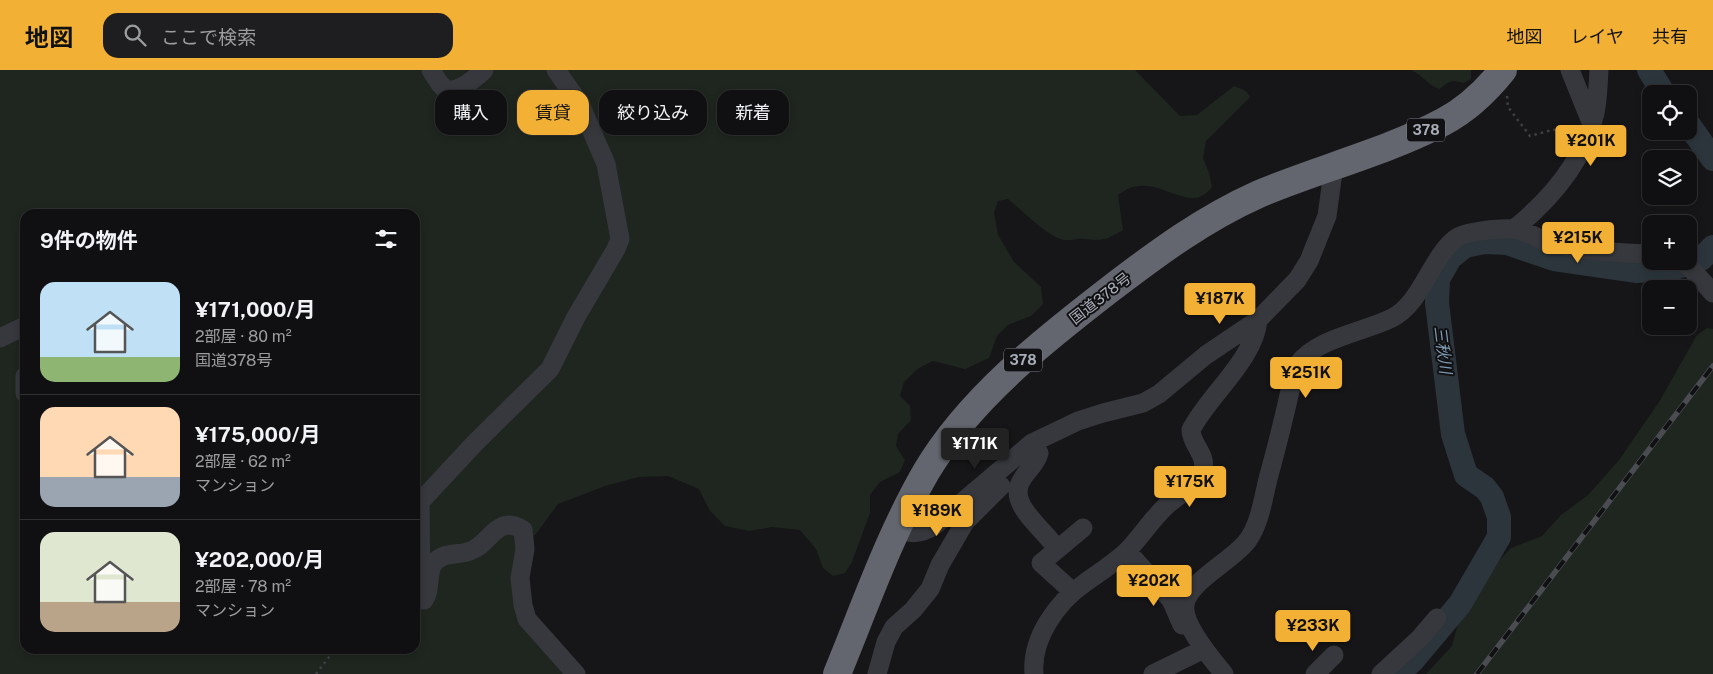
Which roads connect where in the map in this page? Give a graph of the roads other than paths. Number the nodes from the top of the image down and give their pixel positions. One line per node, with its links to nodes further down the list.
1 (431, 70): 8 (street)
2 (444, 70): 8 (street)
3 (484, 70): 8 (street)
4 (556, 70): 20 (street)
5 (1570, 70): 9 (street)
6 (1600, 70): 9 (street)
7 (1505, 82): 10 (highway, 国道378号 / 378)
8 (468, 83)
9 (1591, 126): 11 (street)
10 (1334, 165): 15 (street); 21 (highway, 国道378号 / 378)
11 (1514, 229): 12 (street); 28 (street)
12 (1642, 254)
13 (1693, 270): 14 (street)
14 (1711, 284)
15 (1258, 320): 18 (street); 24 (street)
16 (20, 328): 17 (street)
17 (0, 338)
18 (1054, 432): 19 (street); 21 (street)
19 (1039, 453): 23 (street); 33 (street)
20 (420, 499)
21 (896, 528): 32 (highway, 国道378号 / 378)
22 (1083, 528): 23 (street)
23 (1056, 548): 26 (street)
24 (1127, 550): 26 (street); 28 (street)
25 (420, 575): 31 (street)
26 (1073, 592): 34 (street)
27 (1437, 618): 38 (street)
28 (1194, 631): 29 (street)
29 (1204, 649): 35 (street); 36 (street)
30 (1334, 655): 37 (street)
31 (576, 674)
32 (837, 674)
33 (877, 674)
34 (1034, 674)
35 (1153, 674)
36 (1224, 674)
37 (1314, 674)
38 (1381, 674)

